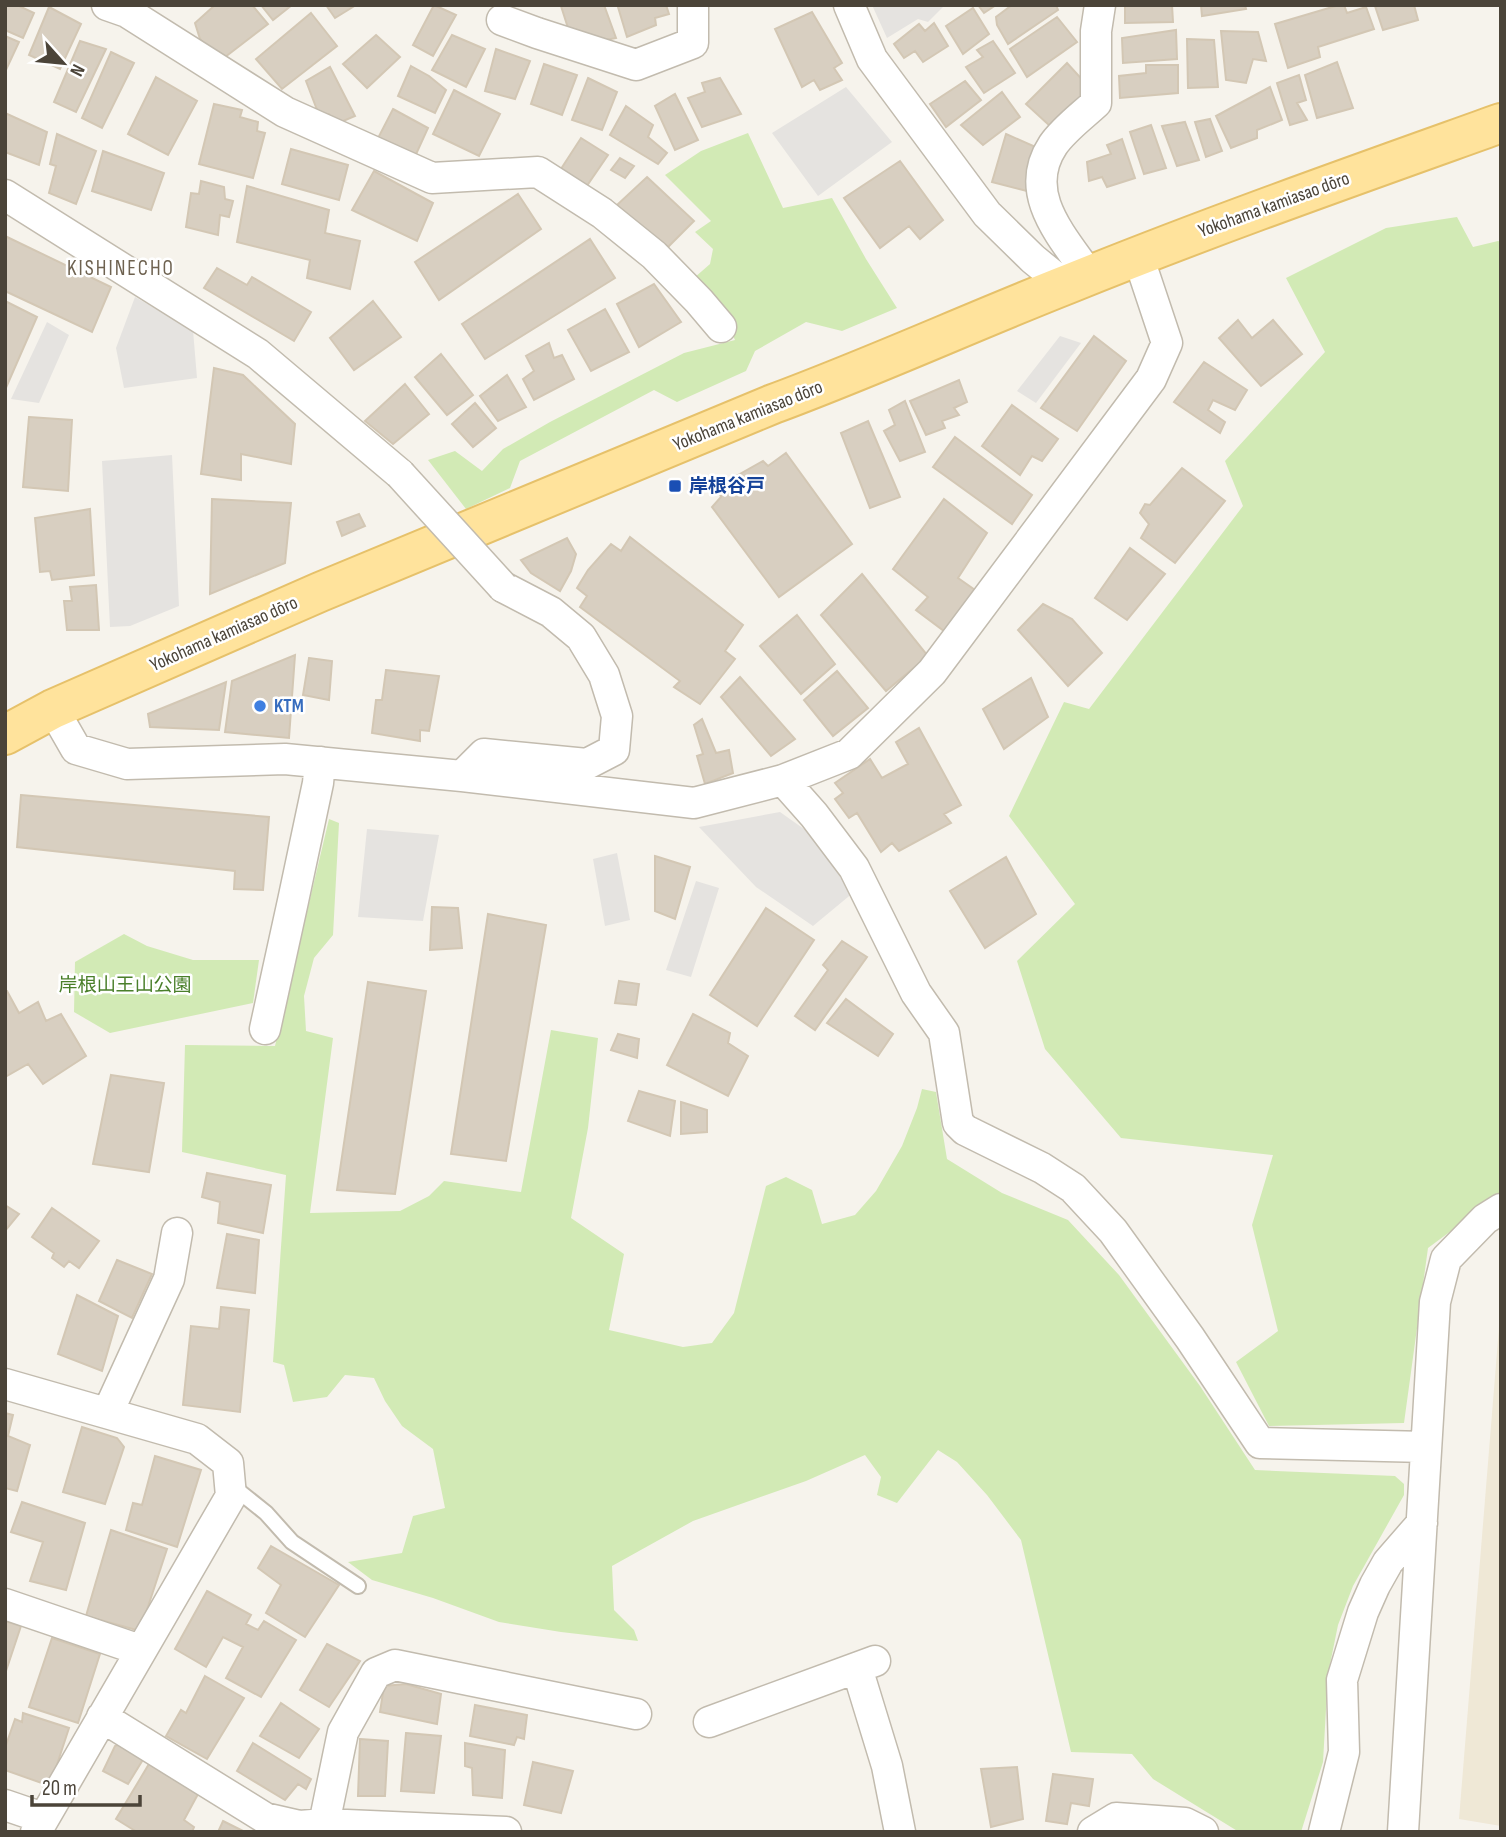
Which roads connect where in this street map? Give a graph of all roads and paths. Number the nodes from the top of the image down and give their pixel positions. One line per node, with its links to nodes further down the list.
1 (693, 5): 5 (street)
2 (849, 5): 9 (street)
3 (1100, 5): 9 (street)
4 (120, 8): 10 (street)
5 (502, 19)
6 (1501, 123): 8 (main road, Yokohama kamiasao dōro)
7 (7, 200): 14 (street, bridge)
8 (1138, 256): 9 (main road, Yokohama kamiasao dōro); 15 (street)
9 (1077, 280): 11 (main road, Yokohama kamiasao dōro)
10 (721, 327)
11 (53, 709): 12 (main road, Yokohama kamiasao dōro); 13 (street)
12 (5, 735)
13 (320, 762): 14 (street); 16 (street)
14 (461, 776): 15 (street)
15 (783, 780): 21 (street)
16 (265, 1029)
17 (1501, 1209): 21 (street)
18 (177, 1233): 20 (street)
19 (5, 1384): 20 (street)
20 (108, 1412): 22 (street)
21 (1426, 1447): 23 (street)
22 (230, 1484): 24 (lane); 26 (street)
23 (1422, 1523): 37 (street); 38 (street)
24 (358, 1586)
25 (5, 1604): 26 (street)
26 (140, 1650): 28 (street)
27 (636, 1714): 31 (street)
28 (102, 1717): 31 (street); 32 (street)
29 (709, 1722): 34 (street)
30 (5, 1805): 32 (street)
31 (324, 1824): 33 (street)
32 (40, 1825)
33 (506, 1832)
34 (900, 1832)
35 (1093, 1832): 36 (street)
36 (1203, 1832)
37 (1324, 1832)
38 (1403, 1832)

